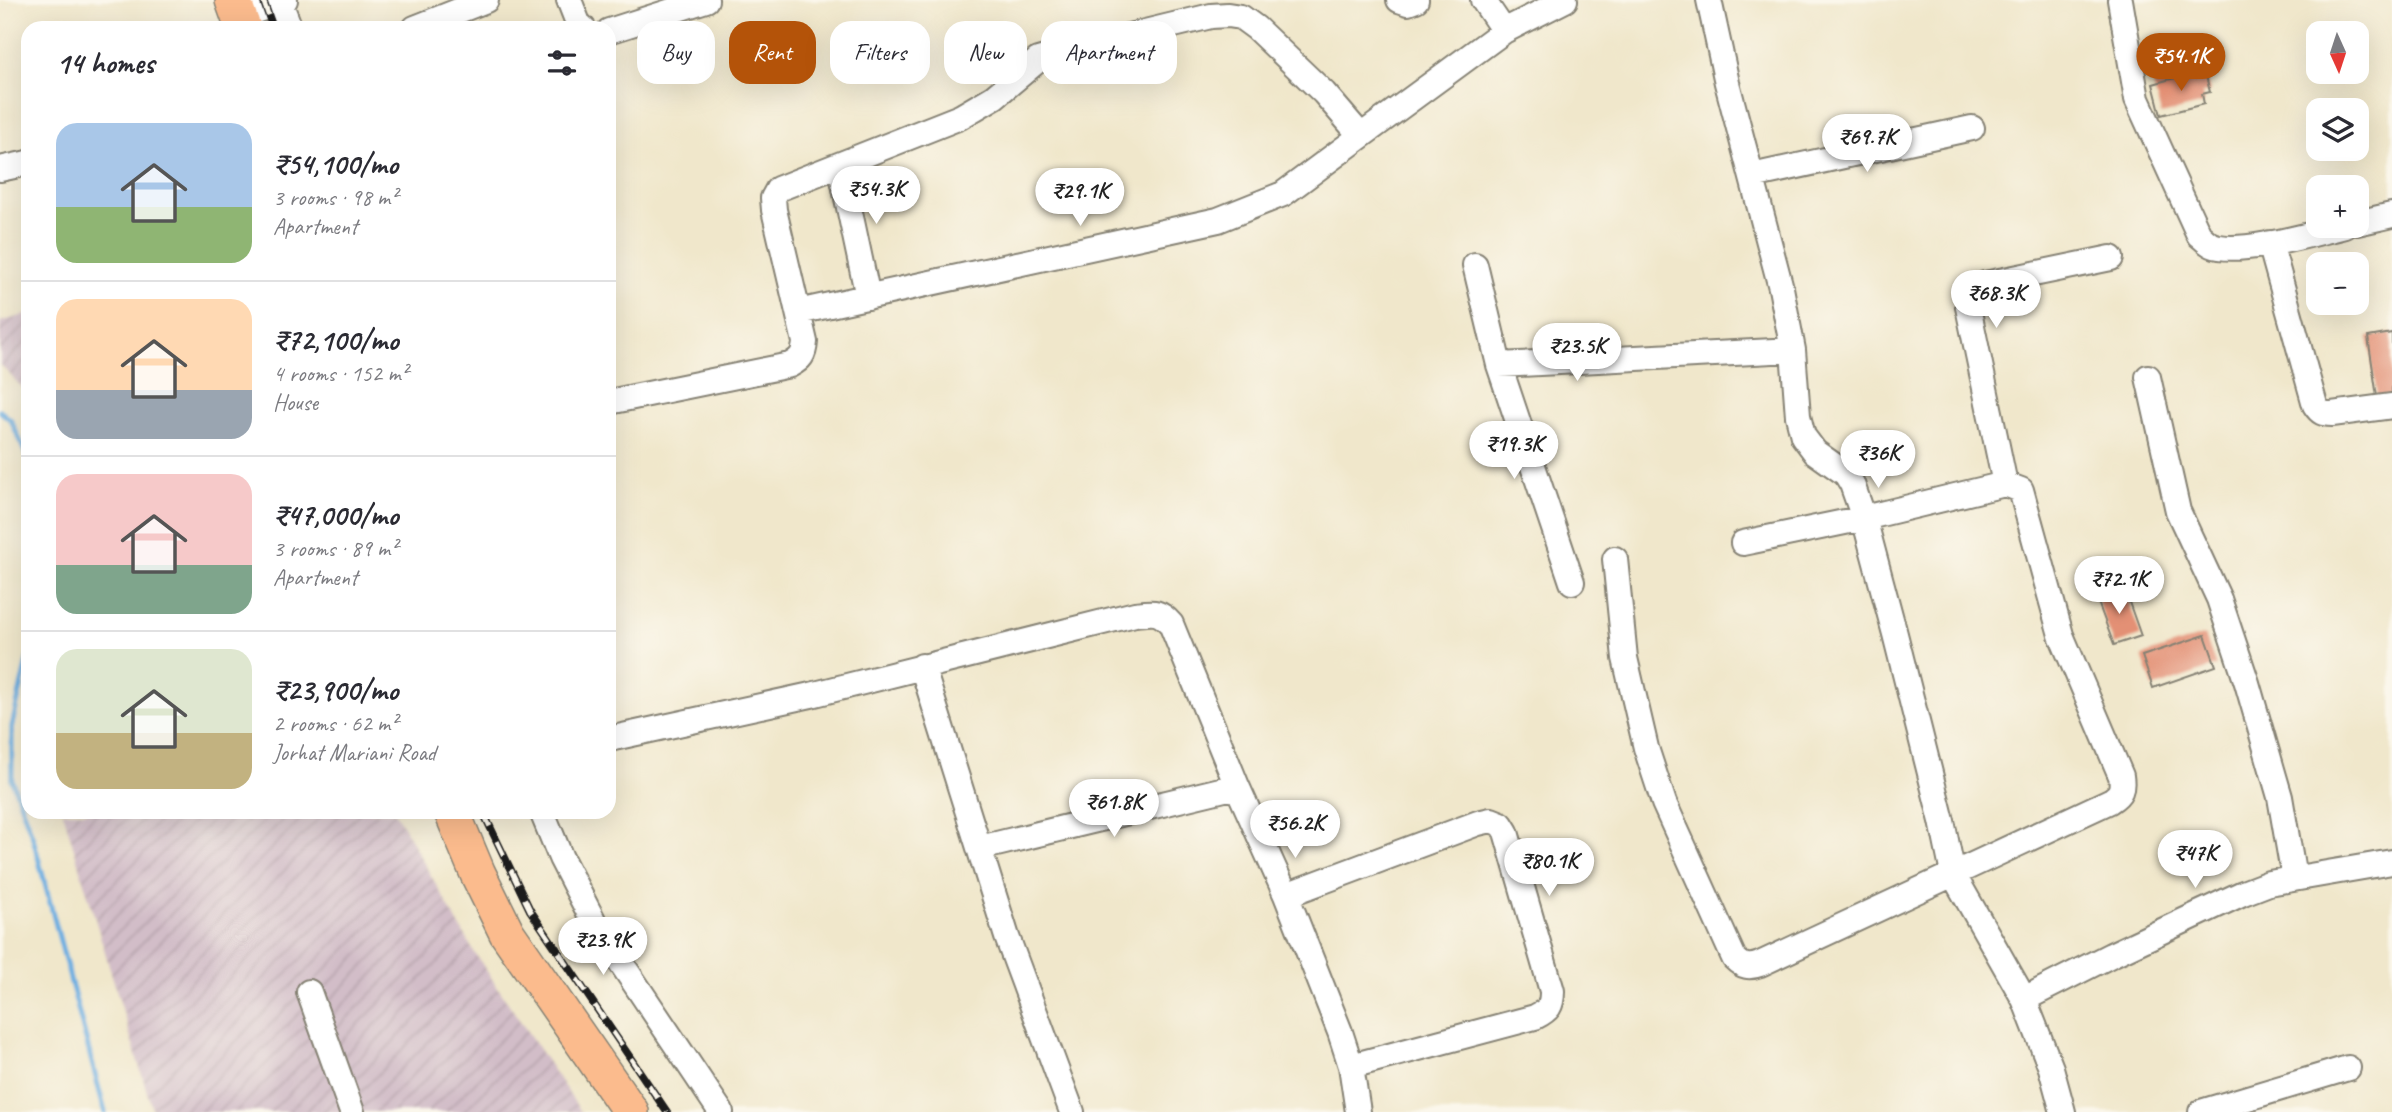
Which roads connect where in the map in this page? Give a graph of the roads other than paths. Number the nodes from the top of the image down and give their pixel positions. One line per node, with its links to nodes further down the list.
1 (486, 0): 13 (street)
2 (569, 0): 14 (street)
3 (706, 0): 15 (street)
4 (1399, 0): 5 (street)
5 (1416, 0)
6 (1483, 0): 16 (street)
7 (1565, 0): 16 (street)
8 (1709, 0): 22 (street)
9 (2120, 0): 26 (street)
10 (282, 1): 11 (street); 12 (street)
11 (238, 15)
12 (288, 21)
13 (433, 21)
14 (577, 21)
15 (616, 29)
16 (1504, 30): 18 (street)
17 (1972, 128): 22 (street)
18 (1361, 136): 20 (street); 29 (street)
19 (21, 164): 21 (street)
20 (840, 165): 29 (street); 30 (street)
21 (0, 169)
22 (1752, 176): 31 (street)
23 (2392, 215): 24 (street)
24 (2369, 220)
25 (2306, 235): 26 (street)
26 (2270, 243): 35 (street)
27 (2111, 258): 36 (street)
28 (1475, 265): 32 (street)
29 (868, 297): 30 (street)
30 (798, 312): 34 (street)
31 (1793, 350): 32 (street); 37 (street)
32 (1499, 365): 40 (street)
33 (2148, 377): 49 (street)
34 (616, 401)
35 (2392, 406)
36 (2006, 484): 37 (street); 48 (street)
37 (1864, 518): 38 (street); 48 (street)
38 (1742, 543)
39 (1615, 559): 48 (street)
40 (1572, 582)
41 (922, 666): 42 (street); 43 (street); 46 (street)
42 (616, 737)
43 (1237, 786): 46 (street); 50 (street)
44 (455, 819): 56 (highway)
45 (545, 819): 57 (street)
46 (980, 848): 58 (street)
47 (2392, 862): 49 (street)
48 (1952, 874): 52 (street)
49 (2294, 878): 52 (street)
50 (1286, 895): 53 (street); 53 (street)
51 (309, 992): 55 (street)
52 (2024, 999): 60 (street)
53 (1351, 1066): 59 (street)
54 (2348, 1068): 61 (street)
55 (352, 1112)
56 (631, 1112)
57 (721, 1112)
58 (1072, 1112)
59 (1358, 1112)
60 (2063, 1112)
61 (2201, 1112)

